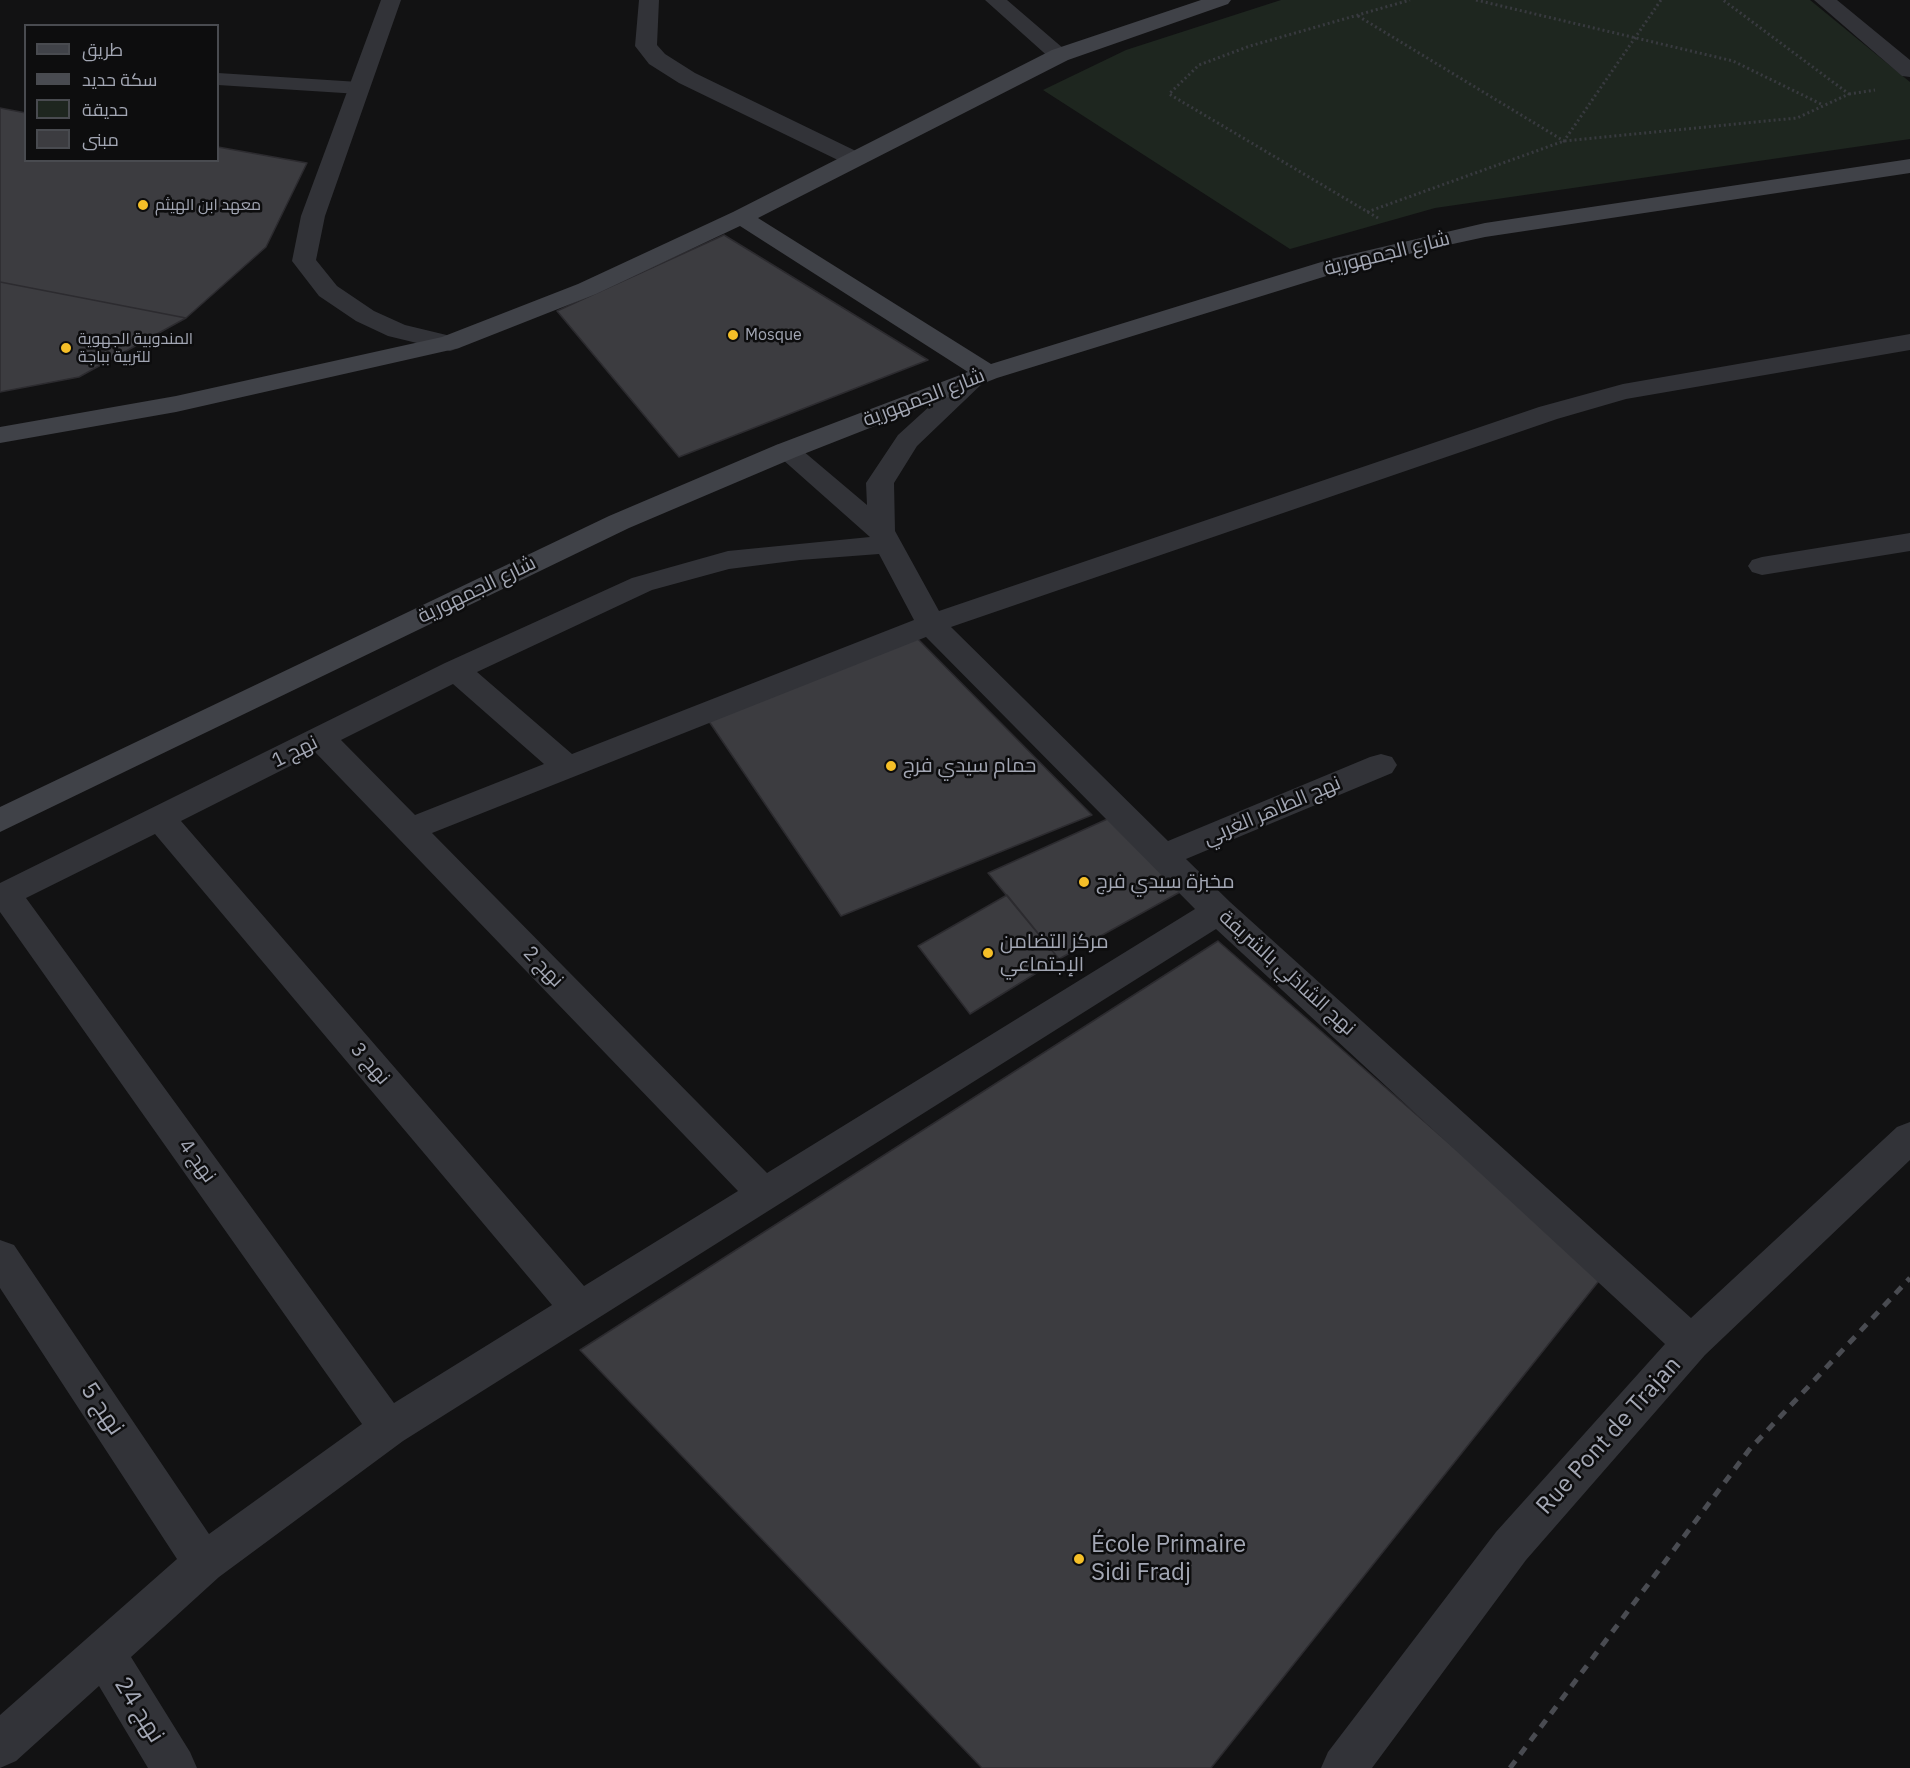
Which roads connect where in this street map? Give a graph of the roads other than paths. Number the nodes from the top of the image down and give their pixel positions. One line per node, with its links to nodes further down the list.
1 (392, 0): 9 (street)
2 (649, 0): 10 (street)
3 (995, 0): 6 (street)
4 (1221, 0): 6 (main road)
5 (1824, 0): 7 (street)
6 (1060, 55): 10 (main road)
7 (1910, 71)
8 (219, 80): 9 (lane)
9 (359, 88): 14 (street)
10 (852, 158): 12 (main road)
11 (1910, 166): 15 (main road, شارع الجمهورية)
12 (741, 217): 14 (main road); 15 (main road)
13 (1910, 342): 21 (street)
14 (450, 343): 16 (main road)
15 (981, 376): 17 (main road, شارع الجمهورية); 18 (street)
16 (0, 435)
17 (786, 451): 18 (street, نهج الشاذلي بالشريفة); 27 (main road, شارع الجمهورية)
18 (884, 538): 21 (street, نهج الشاذلي بالشريفة); 22 (street, نهج 1)
19 (1910, 542): 20 (street)
20 (1762, 566)
21 (931, 624): 25 (street); 29 (street, نهج الشاذلي بالشريفة)
22 (456, 670): 23 (street, نهج 1); 25 (street)
23 (321, 739): 26 (street, نهج 1); 28 (street, نهج 2)
24 (1381, 765): 29 (street, نهج الطاهر الغربي)
25 (567, 767): 28 (street)
26 (160, 818): 30 (street, نهج 1); 35 (street, نهج 3)
27 (0, 822)
28 (409, 830): 33 (street, نهج 2)
29 (1163, 856): 31 (street, نهج الشاذلي بالشريفة)
30 (3, 895): 37 (street, نهج 4)
31 (1218, 911): 33 (street); 36 (street, نهج الشاذلي بالشريفة)
32 (1910, 1137): 36 (street, Rue Pont de Trajan)
33 (765, 1195): 35 (street)
34 (0, 1256): 38 (street, نهج 5)
35 (580, 1310): 37 (street)
36 (1691, 1343): 42 (street, Rue Pont de Trajan)
37 (389, 1428): 38 (street)
38 (204, 1563): 39 (street)
39 (103, 1652): 40 (street); 41 (street, نهج 24)
40 (1, 1741)
41 (174, 1768)
42 (1344, 1768)

